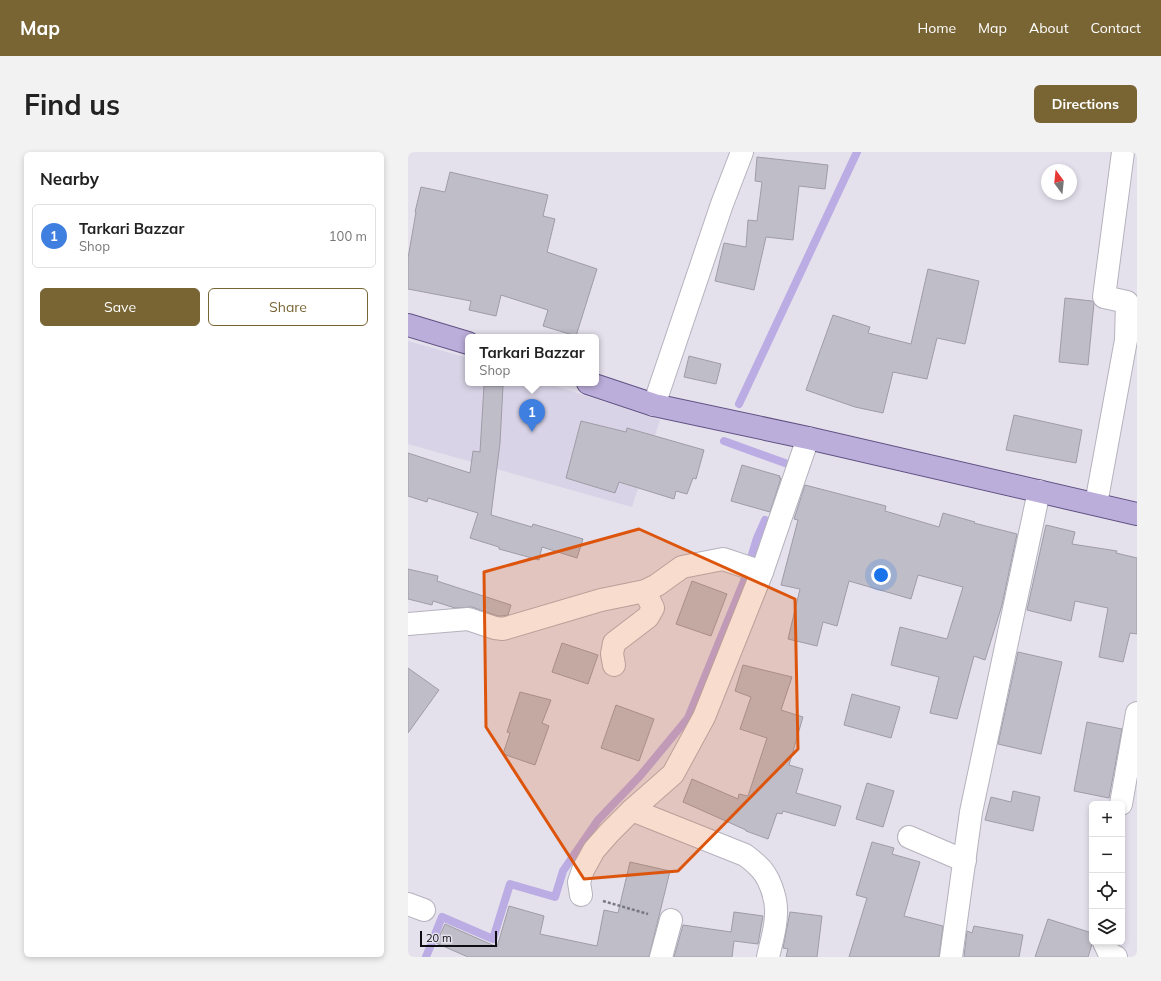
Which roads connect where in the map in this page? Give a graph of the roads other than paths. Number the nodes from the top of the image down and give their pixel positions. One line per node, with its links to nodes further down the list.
1 (742, 152): 6 (street)
2 (1123, 152): 9 (street)
3 (408, 325): 4 (main road)
4 (465, 342)
5 (597, 386): 6 (main road)
6 (654, 405): 7 (main road)
7 (808, 438): 8 (main road); 11 (street)
8 (1039, 491): 9 (main road); 19 (street)
9 (1096, 504): 10 (main road)
10 (1137, 514)
11 (761, 572): 12 (street); 17 (street)
12 (645, 591): 13 (street); 14 (street)
13 (408, 624)
14 (614, 665)
15 (1137, 713): 16 (street)
16 (1122, 801)
17 (632, 810): 20 (street); 24 (street)
18 (909, 837): 19 (street)
19 (965, 861): 25 (street)
20 (582, 895)
21 (671, 920): 23 (street)
22 (1105, 945): 26 (street)
23 (661, 957)
24 (768, 957)
25 (952, 957)
26 (1116, 957)

